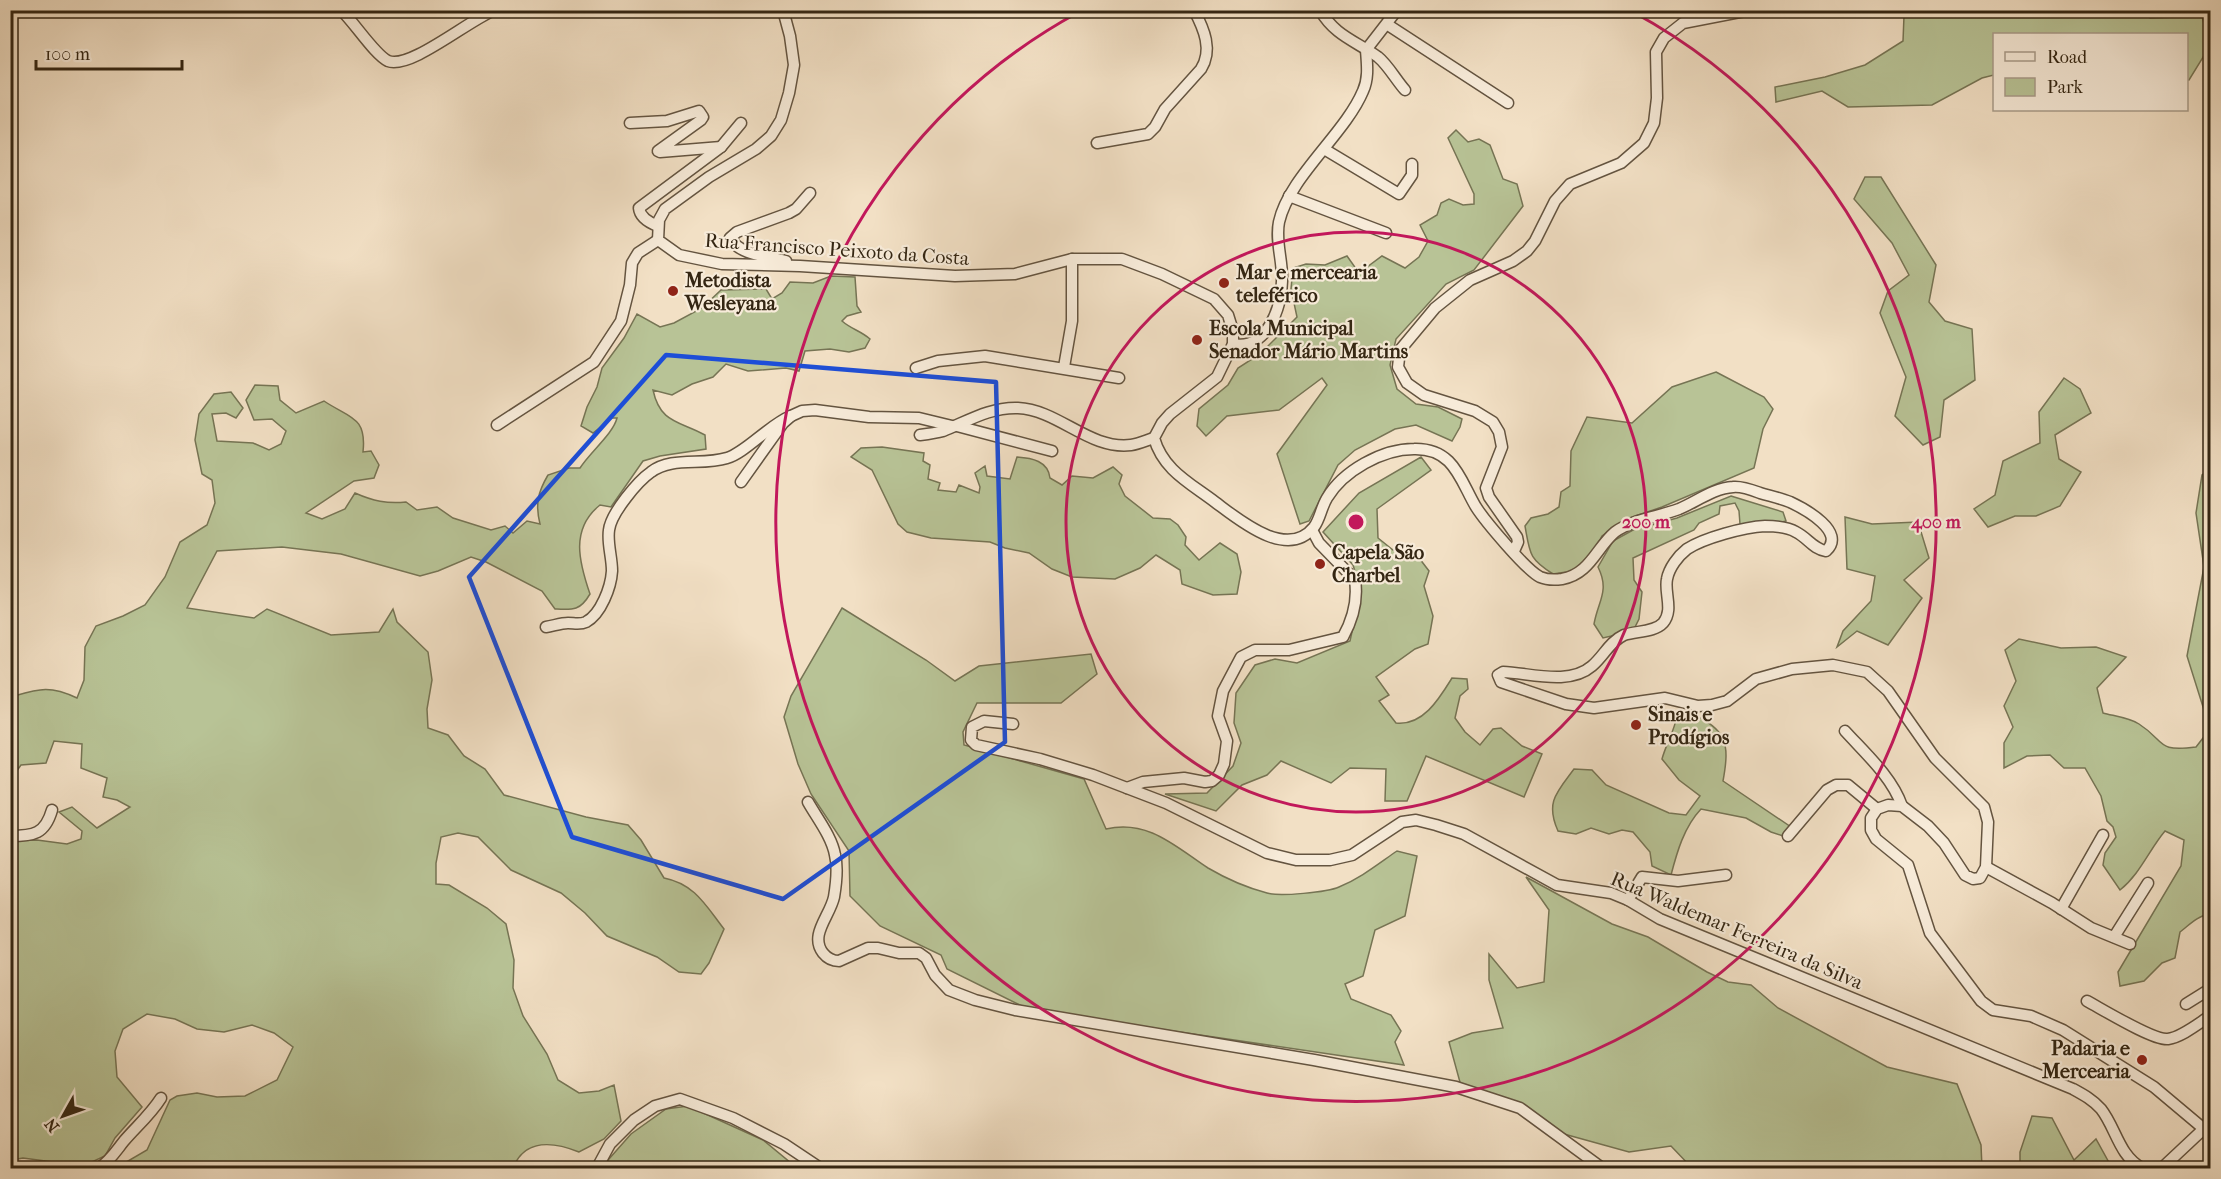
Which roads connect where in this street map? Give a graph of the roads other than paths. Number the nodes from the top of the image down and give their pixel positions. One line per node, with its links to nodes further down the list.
1 (341, 10): 2 (street)
2 (495, 10)
3 (783, 10): 20 (street)
4 (1194, 10): 14 (street)
5 (1320, 10): 9 (street)
6 (1397, 10): 8 (street)
7 (1750, 10): 37 (street)
8 (1388, 25): 9 (street); 11 (street)
9 (1366, 50): 10 (street); 16 (street)
10 (1405, 90)
11 (1508, 103)
12 (630, 123): 15 (street)
13 (741, 123): 15 (street)
14 (1097, 143)
15 (721, 147): 20 (street)
16 (1324, 149): 17 (street); 19 (street)
17 (1412, 164)
18 (810, 193): 24 (street)
19 (1289, 196): 21 (street); 25 (street)
20 (658, 226): 22 (street)
21 (1386, 234)
22 (658, 240): 24 (street, Rua Francisco Peixoto da Costa); 30 (street)
23 (1072, 259): 24 (street, Rua Francisco Peixoto da Costa); 25 (street, Rua Francisco Peixoto da Costa); 27 (street)
24 (800, 266)
25 (1233, 344): 33 (street)
26 (916, 368): 27 (street)
27 (1064, 368): 28 (street)
28 (1119, 378)
29 (791, 416): 31 (street); 35 (street); 38 (street)
30 (497, 425)
31 (954, 426): 32 (street); 33 (street); 34 (street)
32 (920, 435)
33 (1154, 438): 36 (street)
34 (1052, 451)
35 (741, 482)
36 (1312, 530): 37 (street); 41 (street)
37 (1514, 552): 49 (street)
38 (546, 627)
39 (1013, 724): 41 (street, Rua Waldemar Ferreira da Silva)
40 (1845, 731): 43 (street)
41 (1127, 788): 52 (street, Rua Waldemar Ferreira da Silva)
42 (808, 802): 65 (street)
43 (1902, 806): 44 (street); 49 (street)
44 (1877, 809): 47 (street); 61 (street)
45 (52, 810): 46 (street)
46 (10, 836)
47 (1788, 836)
48 (2103, 836): 53 (street)
49 (1986, 867): 53 (street)
50 (1726, 876): 52 (street)
51 (2148, 883): 54 (street)
52 (1629, 900): 66 (street, Rua Waldemar Ferreira da Silva)
53 (2061, 909): 54 (street)
54 (2114, 937): 55 (street)
55 (2130, 944)
56 (2211, 989): 58 (street)
57 (2087, 1001): 59 (street)
58 (2186, 1004)
59 (2211, 1016)
60 (161, 1098): 62 (street)
61 (2207, 1126): 67 (street)
62 (99, 1168)
63 (597, 1168): 64 (street)
64 (820, 1168)
65 (1602, 1168)
66 (2142, 1168)
67 (2162, 1168)

